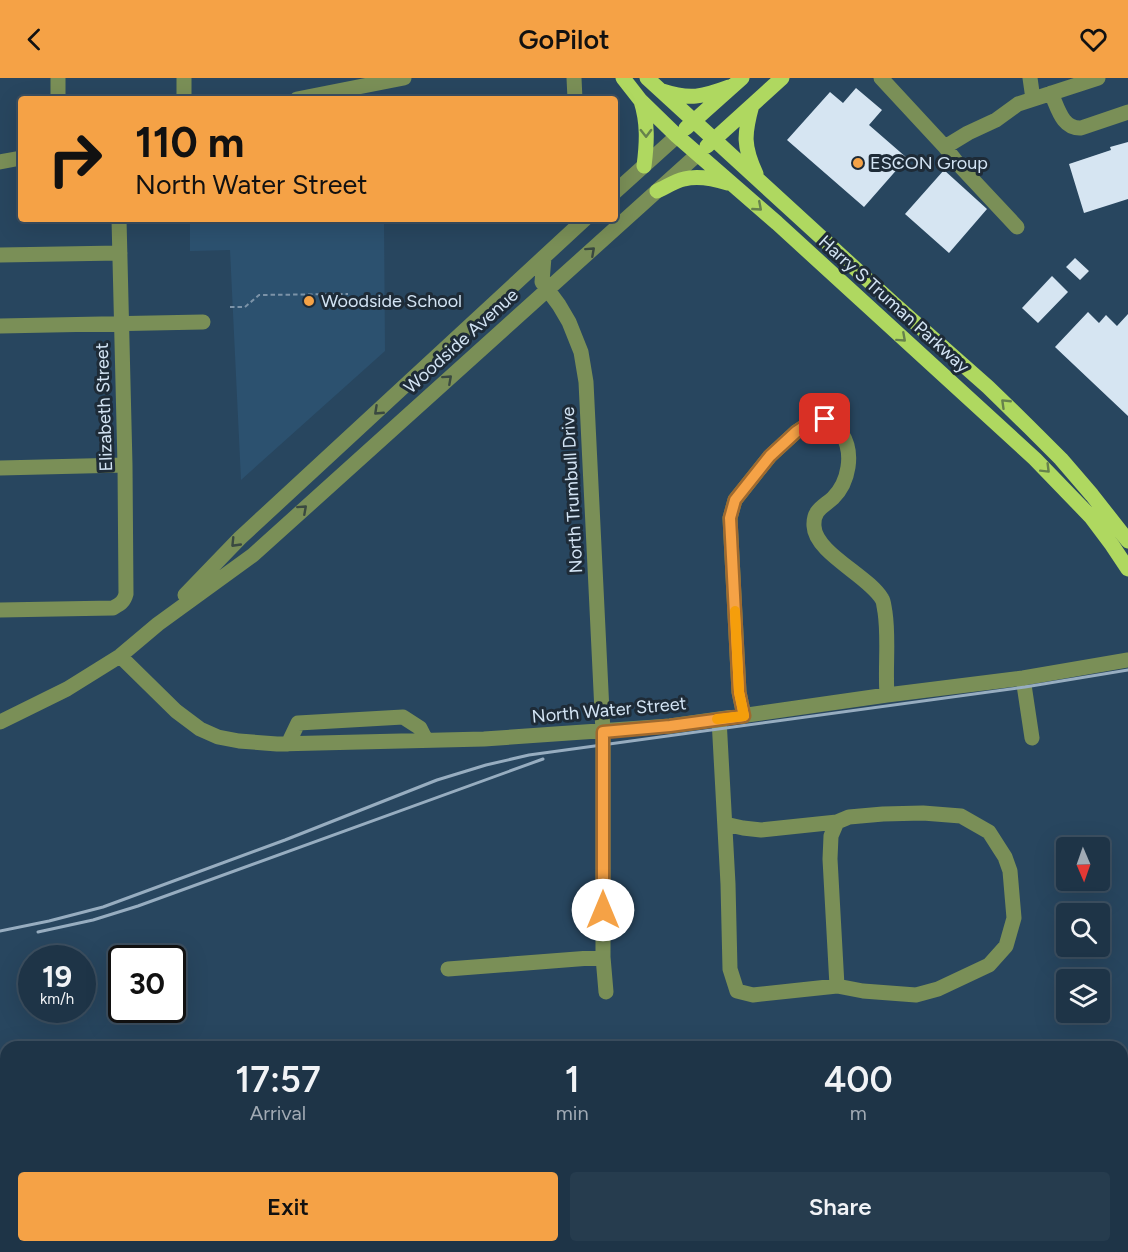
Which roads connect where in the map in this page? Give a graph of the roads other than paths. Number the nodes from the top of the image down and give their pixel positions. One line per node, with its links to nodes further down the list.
1 (57, 78): 15 (street)
2 (184, 78): 16 (street)
3 (404, 78): 12 (street)
4 (574, 78): 18 (street)
5 (623, 78): 20 (main road, Harry S Truman Parkway)
6 (647, 78): 13 (main road, Harry S Truman Parkway)
7 (782, 78): 21 (main road, Woodside Avenue)
8 (880, 78): 26 (street)
9 (1030, 78): 19 (street)
10 (1098, 78): 14 (street)
11 (738, 81): 13 (main road); 23 (main road)
12 (326, 85): 17 (street)
13 (660, 90): 23 (main road, Harry S Truman Parkway)
14 (1051, 93): 19 (street); 22 (street)
15 (58, 96)
16 (184, 96)
17 (303, 96)
18 (575, 96)
19 (1033, 99): 26 (street)
20 (641, 100): 24 (main road, Harry S Truman Parkway); 30 (main road, one-way to 30)
21 (752, 105): 25 (main road, Woodside Avenue); 31 (main road)
22 (1128, 112)
23 (694, 121): 24 (main road); 25 (main road, Harry S Truman Parkway)
24 (677, 136): 27 (main road, Harry S Truman Parkway); 30 (street)
25 (714, 140): 27 (main road, Woodside Avenue); 31 (main road, Harry S Truman Parkway)
26 (945, 147): 37 (street)
27 (698, 154): 32 (main road, Harry S Truman Parkway); 34 (street, Woodside Avenue)
28 (18, 159): 29 (street)
29 (0, 162)
30 (644, 166): 33 (street)
31 (760, 182): 47 (main road, Harry S Truman Parkway, one-way to 31)
32 (732, 185): 34 (main road); 48 (main road, Harry S Truman Parkway, one-way to 48)
33 (618, 189)
34 (657, 191): 41 (street, Woodside Avenue, one-way to 34)
35 (119, 222): 38 (street, Elizabeth Street)
36 (582, 222): 40 (street, Woodside Avenue)
37 (1017, 227)
38 (120, 253): 39 (street); 43 (street, Elizabeth Street)
39 (0, 255)
40 (544, 256): 41 (street, North Trumbull Drive); 50 (street, Woodside Avenue, one-way to 50)
41 (547, 290): 50 (street, Woodside Avenue, one-way to 41); 59 (street, North Trumbull Drive)
42 (203, 322): 43 (street)
43 (121, 324): 44 (street); 45 (street, Elizabeth Street)
44 (0, 326)
45 (126, 465): 46 (street); 49 (street, Elizabeth Street)
46 (0, 468)
47 (1128, 541)
48 (1128, 569)
49 (0, 610)
50 (158, 624): 51 (street, Woodside Avenue)
51 (120, 656): 58 (street, Woodside Avenue); 63 (street, North Water Street)
52 (1128, 660): 53 (street, North Water Street)
53 (1023, 678): 54 (street, North Water Street); 60 (street)
54 (887, 694): 55 (street, North Water Street); 55 (street)
55 (744, 716): 57 (street, North Water Street)
56 (361, 719): 61 (street); 62 (street); 63 (street)
57 (719, 719): 59 (street, North Water Street); 65 (street)
58 (0, 722)
59 (603, 732): 61 (street, North Water Street); 66 (street, North Trumbull Drive)
60 (1032, 738)
61 (426, 740): 62 (street, North Water Street)
62 (362, 742): 63 (street, North Water Street)
63 (288, 744)
64 (837, 822): 65 (street); 68 (street); 68 (street)
65 (725, 824): 68 (street)
66 (603, 957): 67 (street); 69 (street, North Trumbull Drive)
67 (448, 969)
68 (837, 986)
69 (606, 992)

